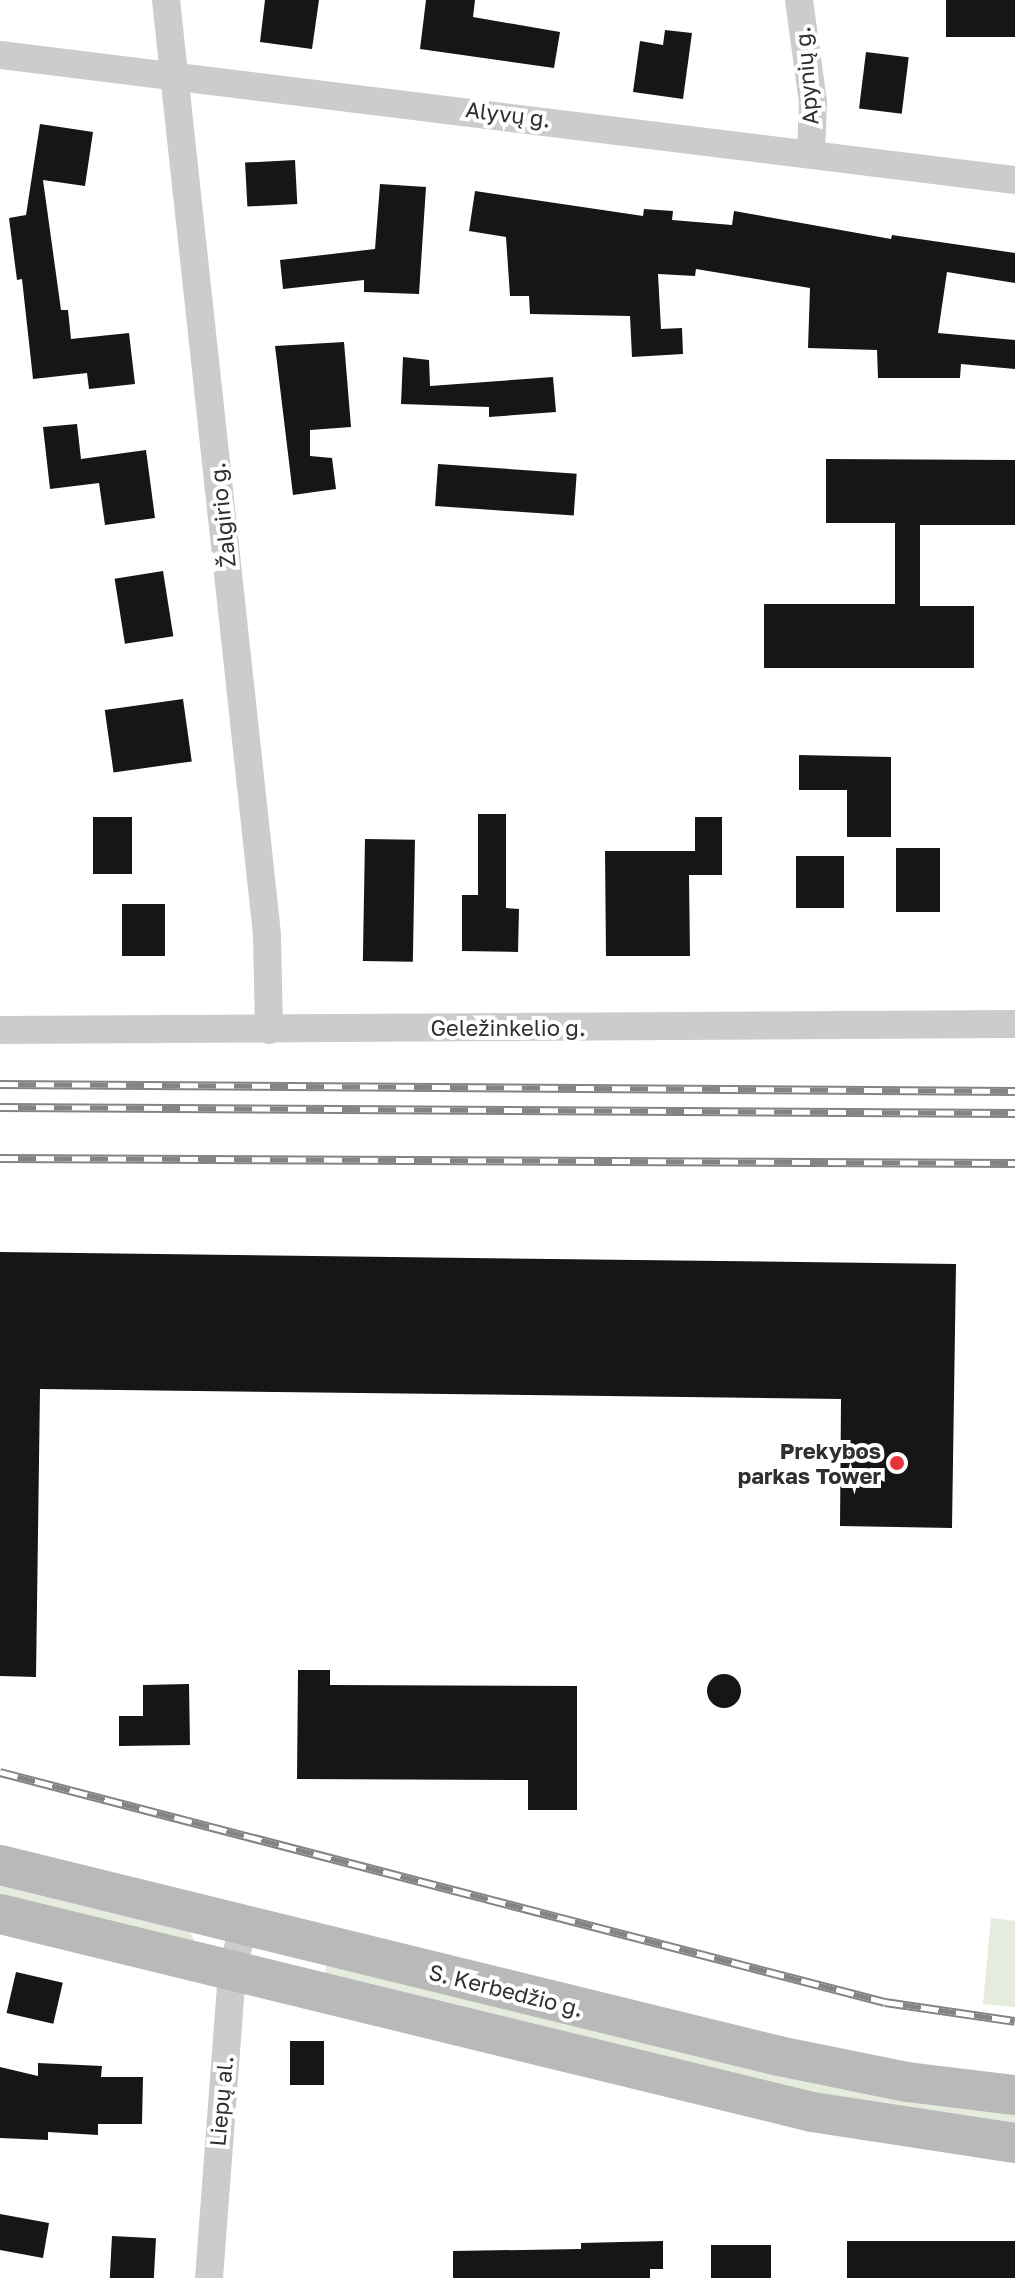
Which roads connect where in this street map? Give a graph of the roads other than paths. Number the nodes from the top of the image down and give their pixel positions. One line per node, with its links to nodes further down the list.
1 (166, 0): 4 (street, Žalgirio g.)
2 (799, 0): 5 (street, Apynių g.)
3 (0, 55): 4 (street, Alyvų g.)
4 (174, 73): 5 (street, Alyvų g.); 9 (street, Žalgirio g.)
5 (811, 152): 6 (street, Alyvų g.)
6 (1015, 180)
7 (1015, 1024): 9 (street, Geležinkelio g.)
8 (0, 1030): 9 (street, Geležinkelio g.)
9 (269, 1030)
10 (0, 1865): 12 (main road, S. Kerbedžio g.)
11 (0, 1914): 13 (main road)
12 (244, 1925): 13 (street, Liepų al.); 14 (main road, S. Kerbedžio g.)
13 (232, 1970): 15 (main road); 16 (street, Liepų al.)
14 (1015, 2095)
15 (1015, 2143)
16 (209, 2278)

